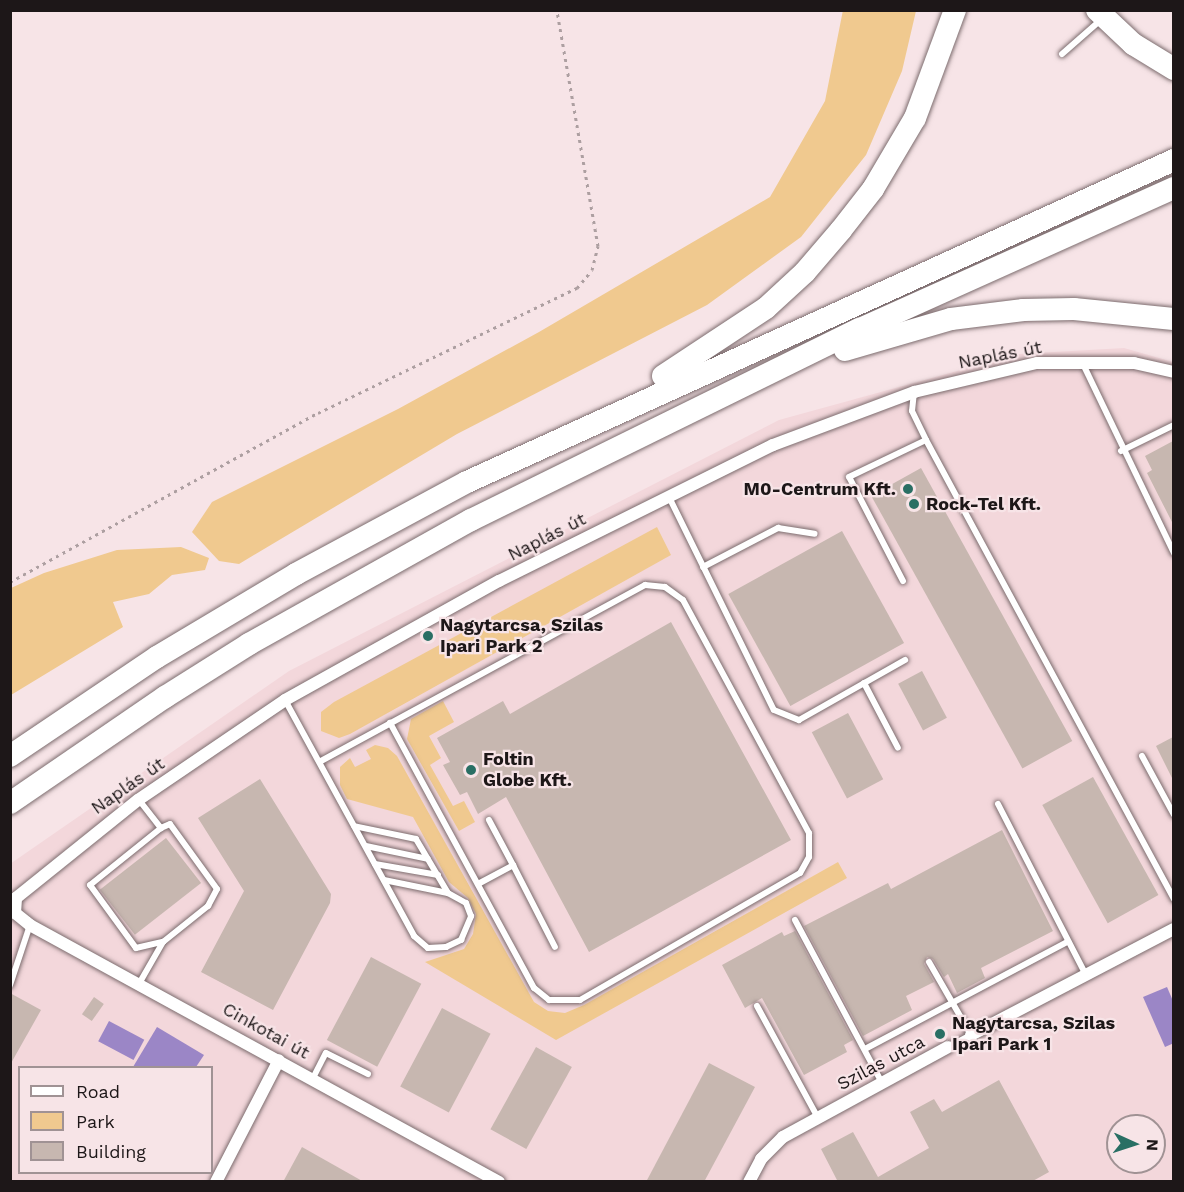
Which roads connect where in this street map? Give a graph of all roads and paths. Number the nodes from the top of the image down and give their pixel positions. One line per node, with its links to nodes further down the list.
1 (557, 10): 22 (path)
2 (955, 10): 13 (highway)
3 (1104, 13): 4 (lane); 5 (highway)
4 (1062, 54)
5 (1173, 69)
6 (1173, 160): 13 (highway)
7 (1173, 188): 10 (highway)
8 (1173, 319): 10 (highway)
9 (1081, 362): 11 (street, Naplás út); 12 (street, Naplás út); 16 (lane)
10 (786, 366): 32 (highway)
11 (1173, 372)
12 (914, 392): 15 (lane); 17 (street, Naplás út)
13 (622, 409): 28 (highway)
14 (1173, 425): 16 (lane)
15 (926, 440): 21 (lane); 46 (lane)
16 (1121, 451): 19 (lane)
17 (669, 496): 20 (lane); 25 (street, Naplás út)
18 (815, 534): 20 (lane)
19 (1173, 553)
20 (703, 567): 24 (lane)
21 (903, 581)
22 (10, 582)
23 (905, 660): 24 (lane)
24 (864, 683): 27 (lane)
25 (285, 700): 30 (lane); 31 (street, Naplás út)
26 (390, 723): 30 (lane); 44 (lane); 44 (lane)
27 (898, 748)
28 (10, 756)
29 (1142, 756): 34 (lane)
30 (321, 761): 36 (lane)
31 (138, 800): 37 (lane); 47 (street, Naplás út)
32 (10, 803)
33 (998, 804): 52 (lane)
34 (1173, 815)
35 (489, 820): 41 (lane)
36 (354, 826): 38 (lane); 39 (lane)
37 (161, 828): 51 (lane); 51 (lane)
38 (366, 846): 39 (lane); 40 (lane)
39 (428, 859): 42 (lane)
40 (375, 864): 42 (lane); 43 (lane)
41 (513, 865): 44 (lane); 53 (lane)
42 (438, 875): 45 (lane)
43 (384, 880): 45 (lane); 45 (lane)
44 (477, 884)
45 (448, 892)
46 (1173, 899)
47 (13, 908): 49 (street, Cinkotai út)
48 (795, 920): 62 (lane)
49 (30, 925): 56 (street, Cinkotai út); 57 (lane)
50 (1173, 929): 55 (street, Szilas utca)
51 (163, 942): 56 (lane)
52 (1067, 942): 55 (lane); 58 (lane)
53 (555, 946)
54 (929, 962): 58 (lane)
55 (1085, 973): 60 (street, Szilas utca)
56 (140, 982): 63 (street, Cinkotai út)
57 (10, 986)
58 (952, 1002): 60 (lane); 62 (lane)
59 (756, 1006): 67 (lane)
60 (971, 1035): 61 (lane, Szilas utca)
61 (948, 1047): 66 (street, Szilas utca)
62 (864, 1049): 66 (lane)
63 (279, 1060): 65 (street, Cinkotai út); 68 (street)
64 (368, 1074): 65 (lane)
65 (313, 1078): 69 (street, Cinkotai út)
66 (882, 1083): 67 (street, Szilas utca)
67 (819, 1118): 70 (street, Szilas utca)
68 (216, 1182)
69 (499, 1182)
70 (749, 1182)

